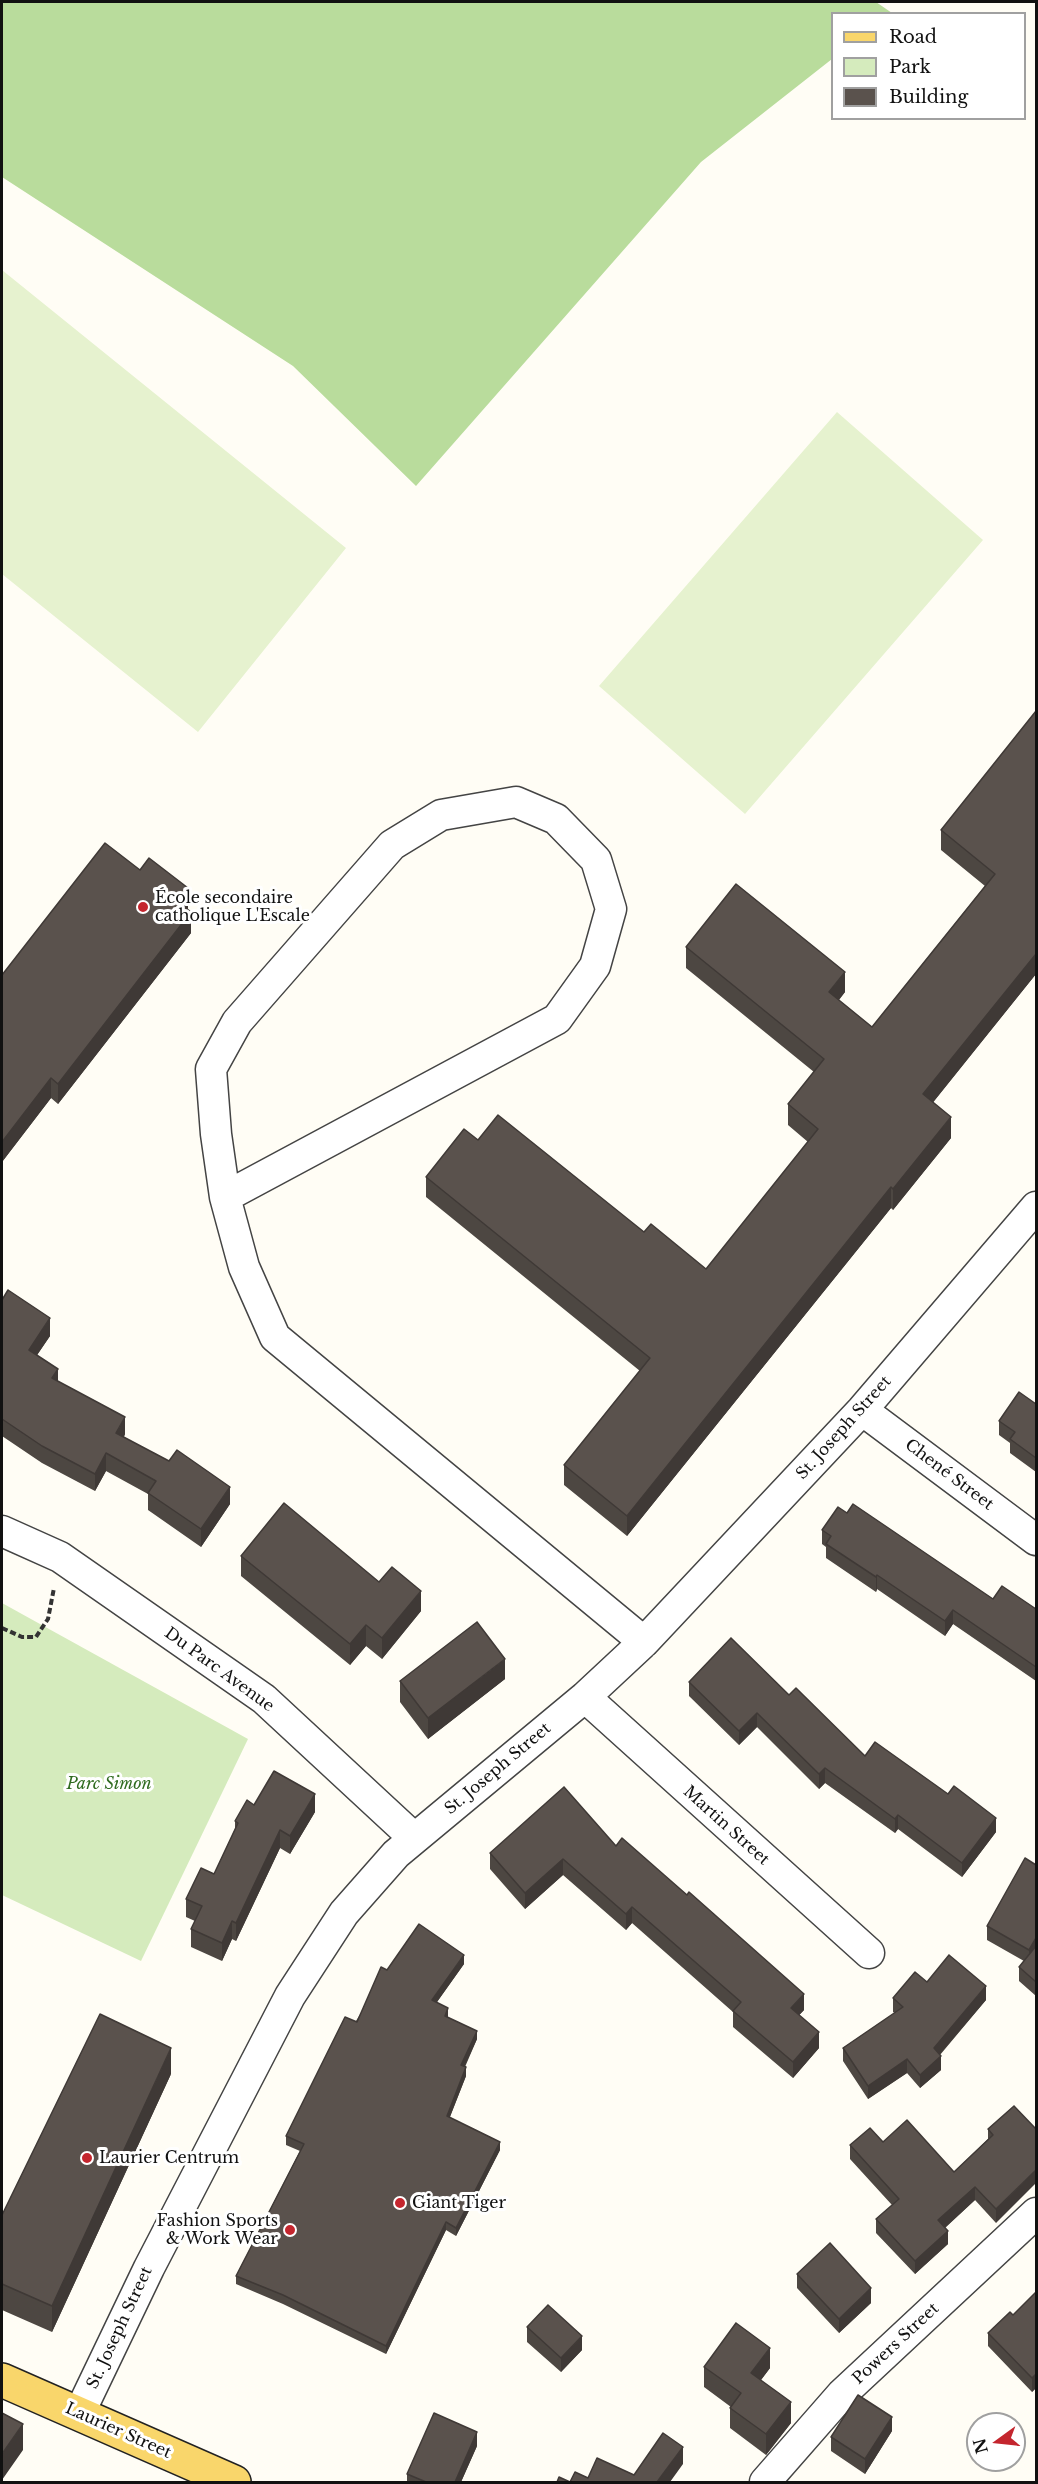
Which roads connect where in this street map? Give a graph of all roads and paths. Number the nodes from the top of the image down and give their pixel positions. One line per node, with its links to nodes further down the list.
1 (225, 1197): 1 (street); 8 (street)
2 (1036, 1207): 3 (street, St. Joseph Street)
3 (862, 1410): 5 (street, Chené Street); 8 (street, St. Joseph Street)
4 (2, 1531): 6 (street, Du Parc Avenue)
5 (1036, 1540)
6 (60, 1557): 7 (path); 10 (street, Du Parc Avenue)
7 (2, 1628)
8 (644, 1642): 9 (street, St. Joseph Street)
9 (585, 1697): 10 (street, St. Joseph Street); 11 (street, Martin Street)
10 (414, 1839): 14 (street, St. Joseph Street)
11 (869, 1953)
12 (1036, 2213): 17 (street, Powers Street)
13 (2, 2380): 14 (main road, Laurier Street)
14 (79, 2414): 15 (main road, Laurier Street)
15 (197, 2475): 16 (main road, Laurier Street)
16 (234, 2482)
17 (765, 2482)

